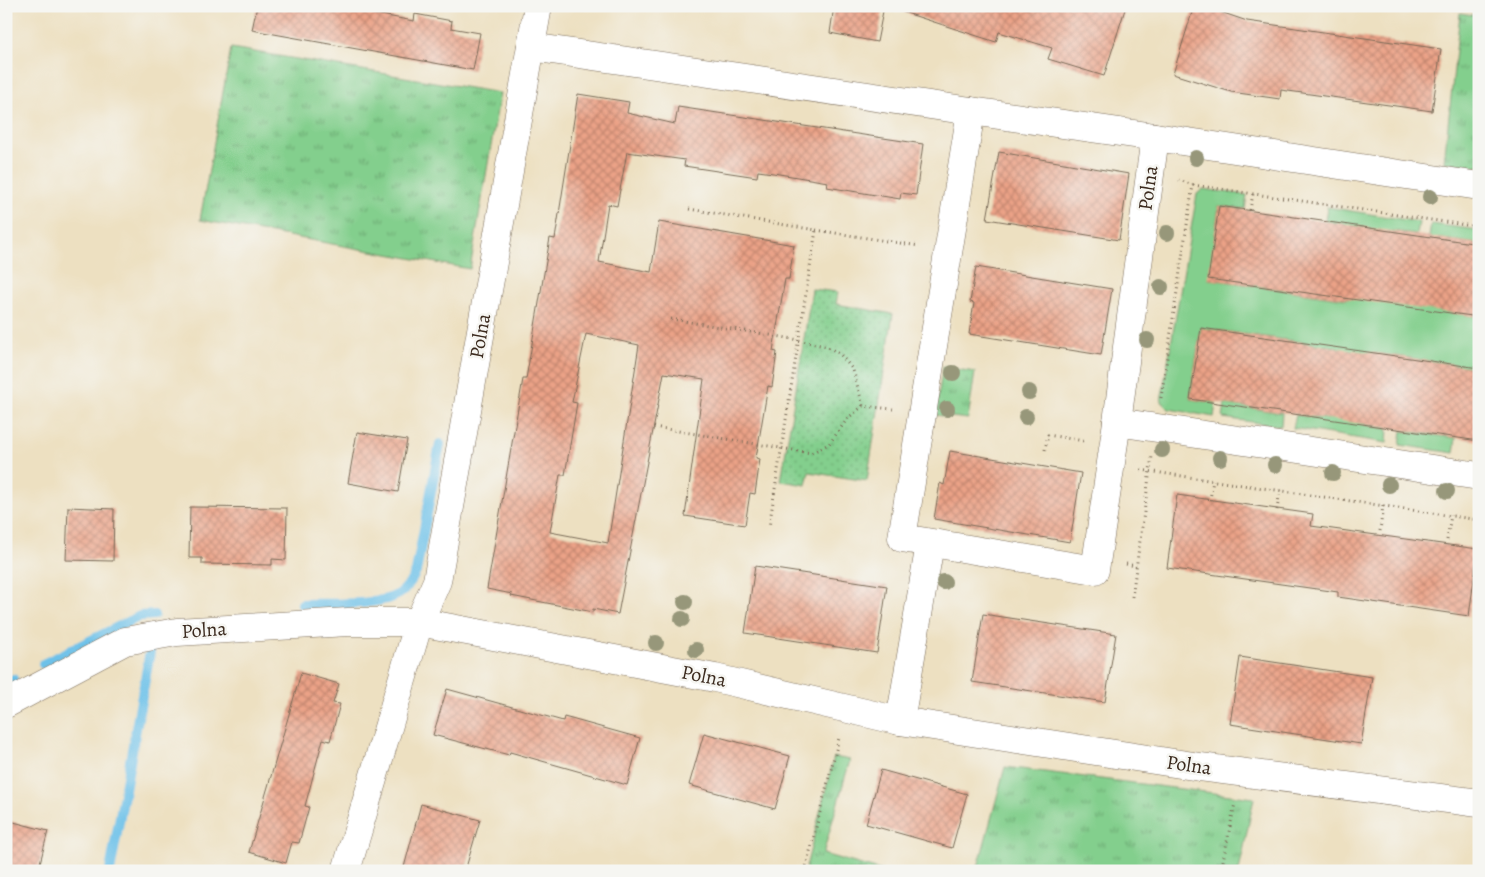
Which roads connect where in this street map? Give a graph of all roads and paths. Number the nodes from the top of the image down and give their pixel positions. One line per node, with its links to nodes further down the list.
1 (538, 6): 2 (street, Polna)
2 (531, 47): 3 (street, Polna); 38 (street, Polna)
3 (971, 111): 4 (street, Polna); 17 (street, Polna)
4 (1155, 137): 5 (street, Polna); 7 (street)
5 (1151, 169): 6 (path); 18 (street, Polna)
6 (1193, 185): 8 (path); 20 (path)
7 (1479, 186)
8 (1252, 194): 10 (path); 11 (path)
9 (689, 210): 12 (path)
10 (1250, 210)
11 (1479, 227)
12 (816, 230): 13 (path); 15 (path)
13 (929, 248)
14 (671, 319): 15 (path)
15 (799, 340): 16 (path); 21 (path)
16 (863, 406): 17 (path); 21 (path)
17 (922, 414): 36 (street, Polna)
18 (1117, 422): 20 (street); 23 (street, Polna)
19 (654, 426): 21 (path)
20 (1156, 428): 24 (path); 25 (street)
21 (782, 447): 33 (path)
22 (1045, 450): 23 (path)
23 (1112, 466): 24 (path); 36 (street, Polna)
24 (1150, 471): 26 (path); 37 (path)
25 (1479, 476)
26 (1213, 480): 27 (path); 28 (path)
27 (1280, 490): 29 (path); 30 (path)
28 (1210, 500)
29 (1383, 505): 31 (path); 34 (path)
30 (1277, 510)
31 (1451, 516): 32 (path); 35 (path)
32 (1479, 520)
33 (768, 527)
34 (1380, 531)
35 (1447, 540)
36 (930, 544): 41 (street)
37 (1132, 597)
38 (419, 622): 39 (street, Polna); 40 (street, Polna); 44 (street, Polna)
39 (6, 704)
40 (847, 708): 41 (street, Polna); 45 (path)
41 (900, 721): 42 (street, Polna)
42 (1242, 773): 43 (street, Polna); 46 (path)
43 (1479, 803)
44 (346, 871)
45 (805, 871)
46 (1222, 871)

